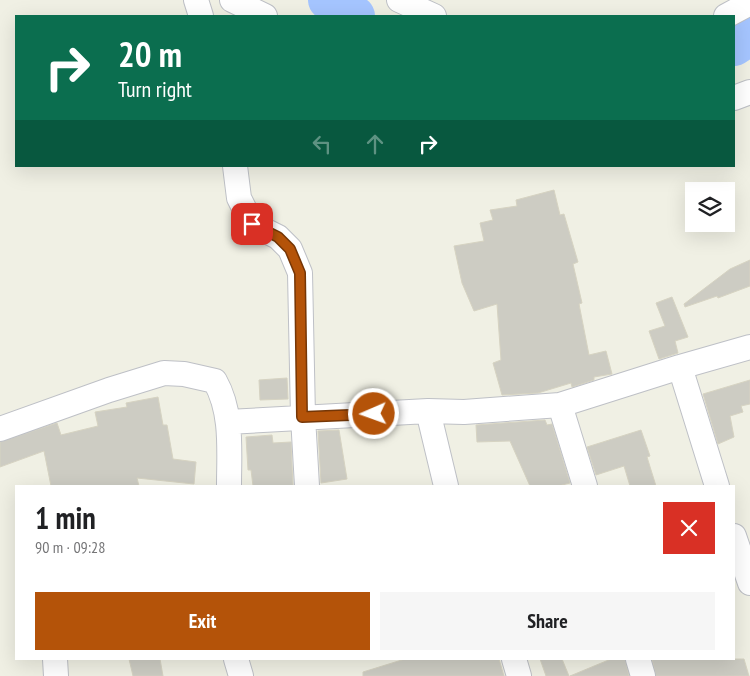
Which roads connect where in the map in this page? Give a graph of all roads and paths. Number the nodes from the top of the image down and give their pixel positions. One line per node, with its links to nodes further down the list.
1 (196, 0): 5 (street)
2 (232, 0): 6 (street)
3 (399, 0): 7 (street)
4 (750, 3): 8 (street)
5 (201, 15)
6 (263, 15)
7 (432, 15)
8 (728, 15)
9 (750, 92): 10 (street)
10 (735, 98)
11 (235, 167): 16 (street)
12 (750, 347): 13 (street)
13 (680, 367): 14 (street); 23 (street)
14 (560, 405): 15 (street); 22 (street)
15 (428, 411): 16 (street); 21 (street)
16 (302, 417): 17 (street); 20 (street)
17 (228, 422): 18 (street); 19 (street)
18 (0, 429)
19 (229, 485)
20 (307, 485)
21 (446, 485)
22 (585, 485)
23 (716, 485)
24 (735, 539): 25 (street)
25 (750, 583)
26 (55, 660): 30 (street)
27 (236, 660): 31 (street)
28 (514, 660): 32 (street)
29 (638, 660): 33 (street)
30 (56, 676)
31 (241, 676)
32 (519, 676)
33 (643, 676)

